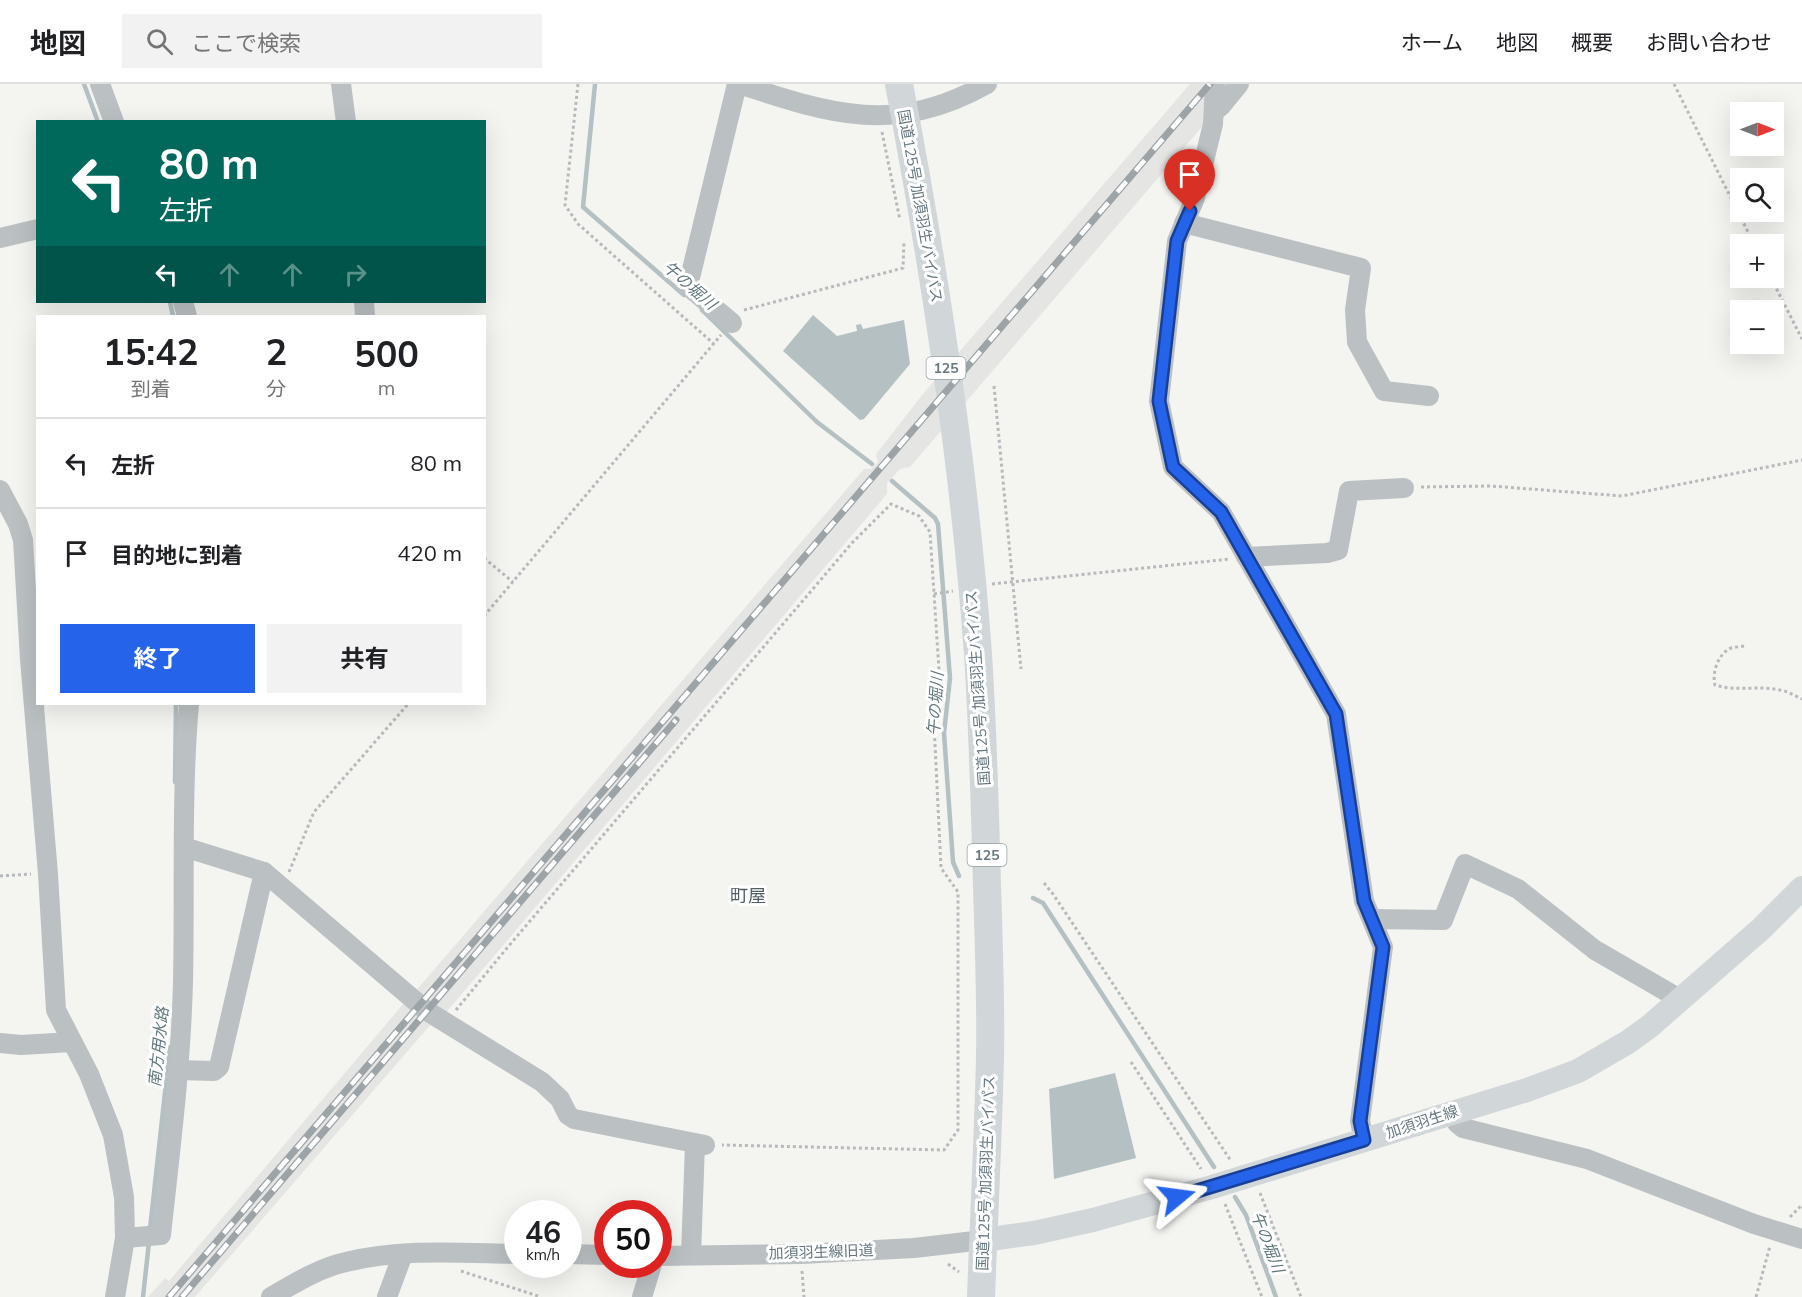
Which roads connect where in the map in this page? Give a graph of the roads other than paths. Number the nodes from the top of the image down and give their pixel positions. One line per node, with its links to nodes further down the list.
1 (100, 84): 9 (street)
2 (341, 84): 10 (street)
3 (738, 84): 5 (street); 14 (street)
4 (898, 84): 32 (highway, 国道125号 加須羽生バイパス / 125)
5 (987, 84)
6 (1215, 84): 8 (street)
7 (1239, 84): 8 (street)
8 (1214, 112): 11 (street)
9 (113, 120)
10 (346, 120)
11 (1184, 223): 15 (street); 18 (street)
12 (36, 229): 13 (street)
13 (0, 238)
14 (732, 322)
15 (1429, 396)
16 (1404, 488): 18 (street)
17 (0, 490): 25 (street)
18 (1246, 557): 23 (street)
19 (189, 705): 20 (street)
20 (184, 847): 21 (street); 27 (street)
21 (264, 872): 27 (street); 35 (street)
22 (1802, 888): 24 (main road, 加須羽生線)
23 (1372, 919): 24 (street); 29 (street)
24 (1679, 1002): 28 (main road, 加須羽生線)
25 (72, 1042): 26 (street); 30 (street)
26 (0, 1043)
27 (178, 1070): 30 (street)
28 (1452, 1113): 29 (main road, 加須羽生線); 31 (street)
29 (1364, 1140): 32 (main road, 加須羽生線)
30 (125, 1238): 38 (street)
31 (1802, 1239)
32 (983, 1240): 35 (street, 加須羽生線旧道); 42 (highway, 国道125号 加須羽生バイパス / 125)
33 (403, 1254): 34 (street); 39 (street); 40 (street)
34 (504, 1254)
35 (691, 1255): 36 (street, 加須羽生線旧道)
36 (672, 1256)
37 (648, 1278): 41 (street)
38 (115, 1297)
39 (271, 1297)
40 (387, 1297)
41 (642, 1297)
42 (981, 1297)

